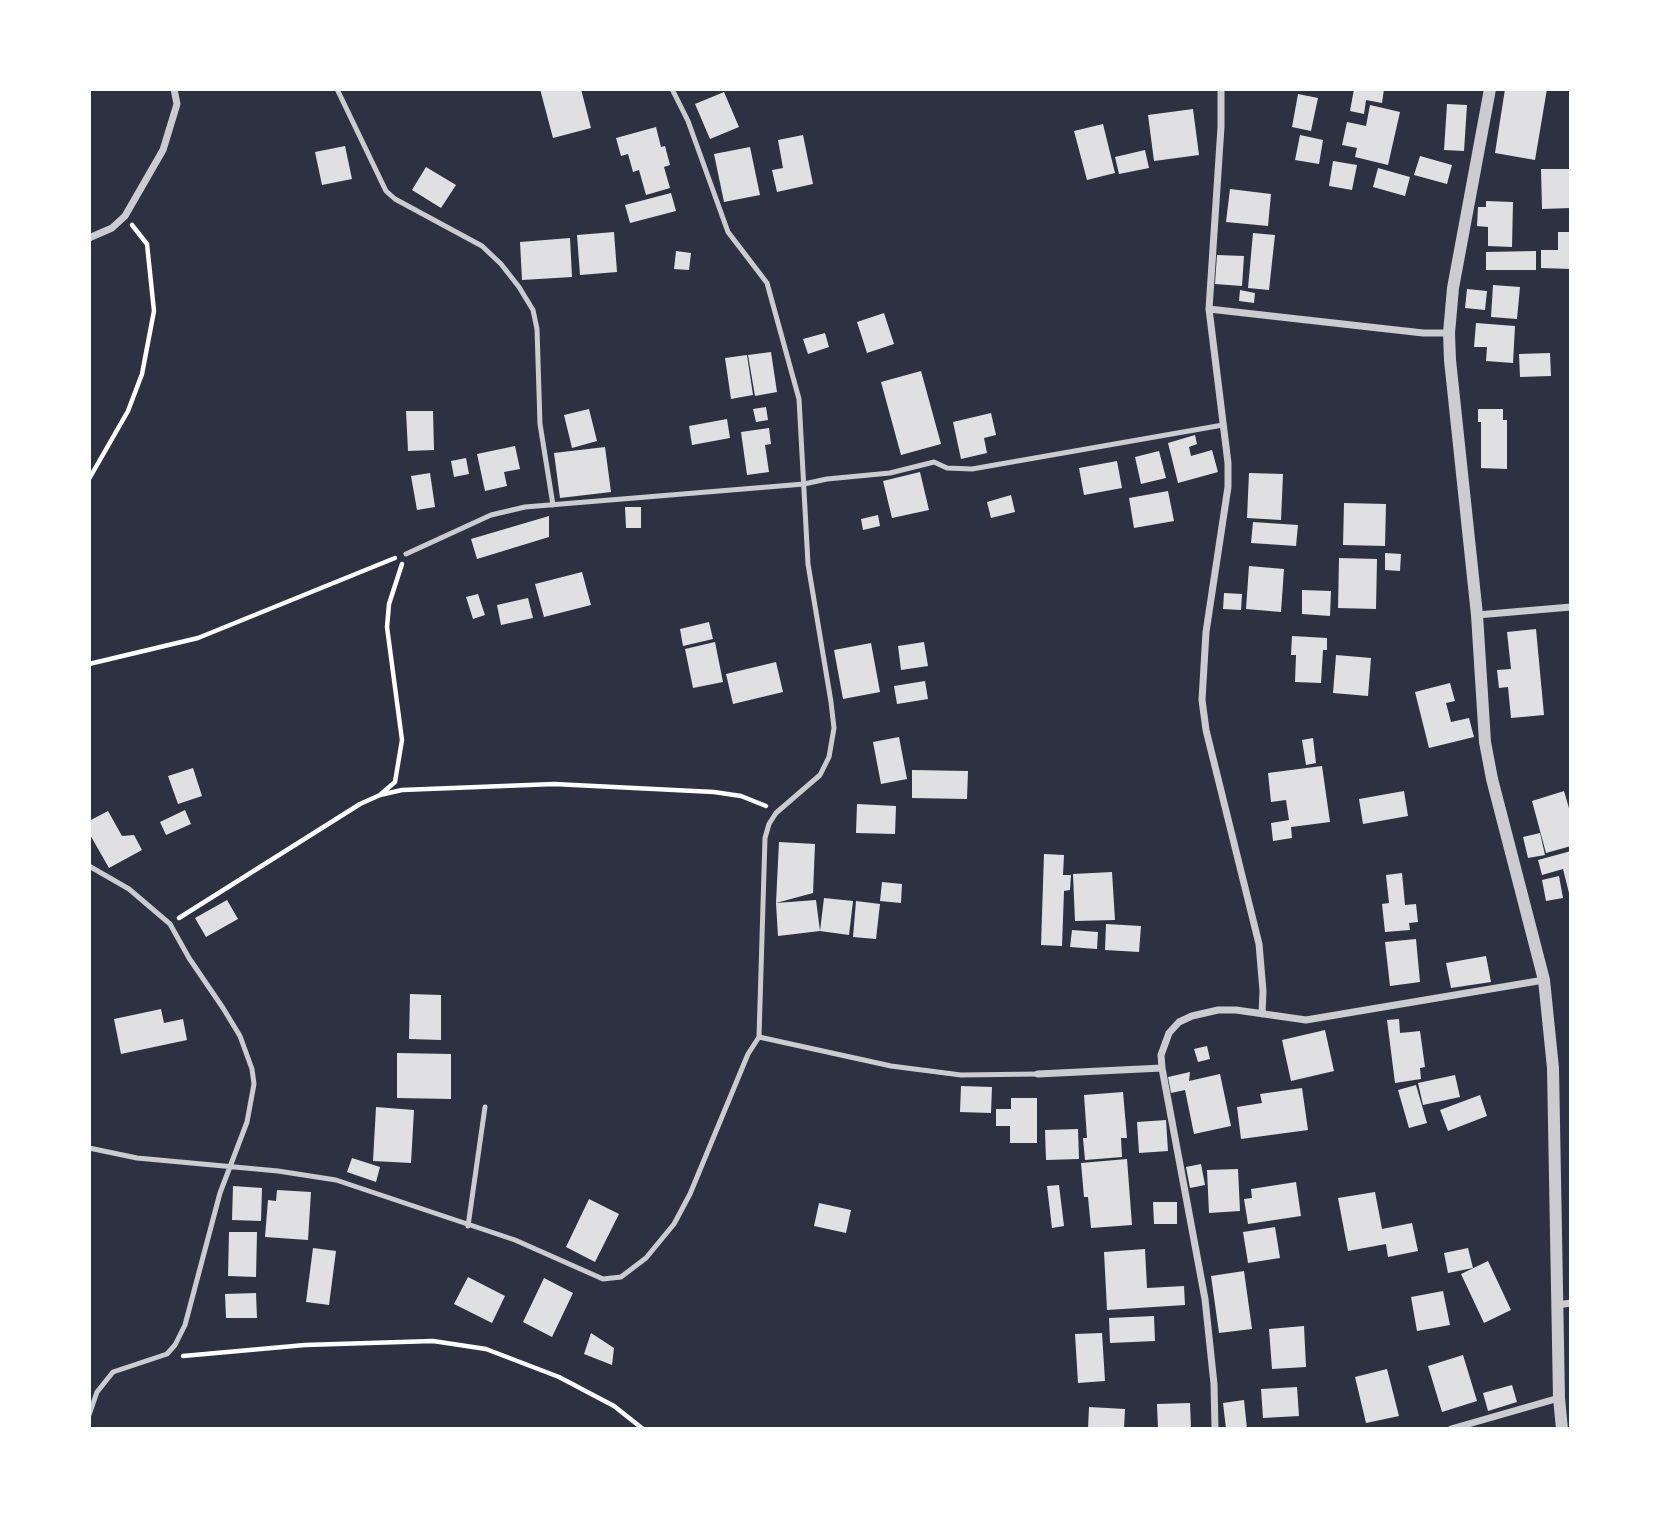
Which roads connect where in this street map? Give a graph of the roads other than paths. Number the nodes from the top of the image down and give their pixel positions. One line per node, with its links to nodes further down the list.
1 (174, 89): 6 (street)
2 (337, 89): 11 (lane)
3 (672, 89): 10 (lane)
4 (1221, 89): 7 (street)
5 (1490, 89): 8 (street)
6 (89, 237)
7 (1209, 309): 8 (street); 9 (street)
8 (1449, 333): 14 (street)
9 (1223, 425): 10 (lane); 17 (street)
10 (804, 484): 11 (lane); 18 (lane)
11 (553, 505): 12 (lane)
12 (406, 554)
13 (1571, 607): 14 (street)
14 (1477, 615): 16 (street)
15 (89, 866): 23 (lane)
16 (1544, 980): 17 (street); 26 (street)
17 (1262, 1014): 19 (street)
18 (759, 1037): 20 (lane); 24 (lane)
19 (1162, 1068): 20 (street); 29 (street)
20 (1038, 1074)
21 (485, 1107): 24 (lane)
22 (89, 1148): 23 (lane)
23 (230, 1167): 24 (lane); 28 (lane)
24 (468, 1226)
25 (1571, 1303): 26 (street)
26 (1557, 1305): 27 (street)
27 (1559, 1398): 30 (street); 31 (street)
28 (89, 1415)
29 (1215, 1429)
30 (1451, 1429)
31 (1562, 1429)

